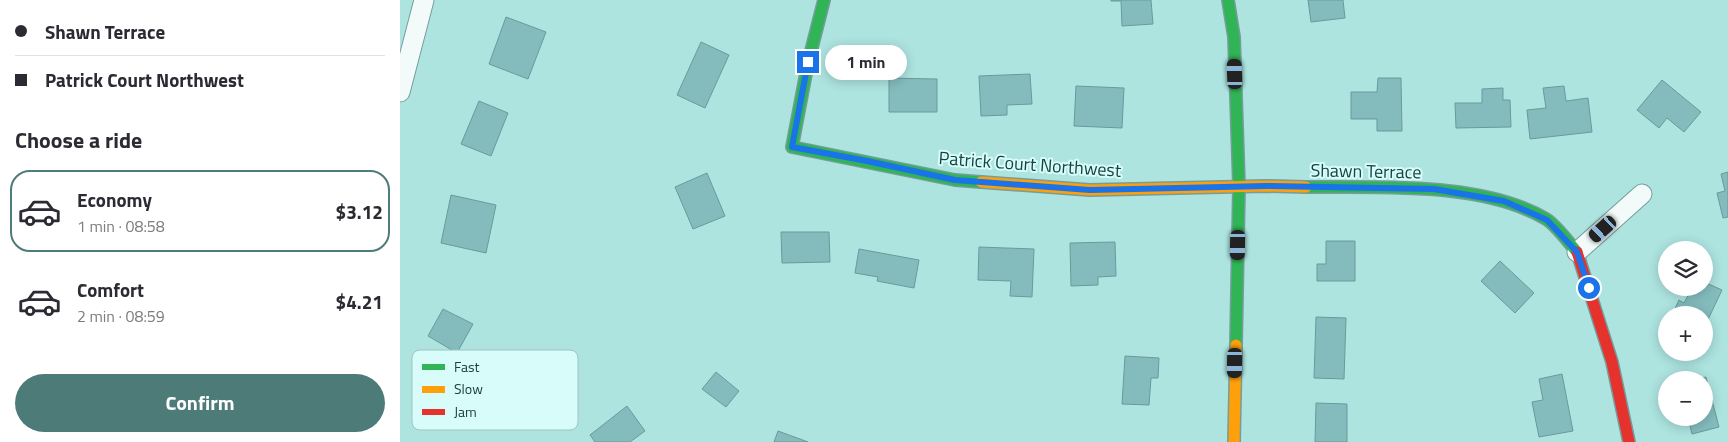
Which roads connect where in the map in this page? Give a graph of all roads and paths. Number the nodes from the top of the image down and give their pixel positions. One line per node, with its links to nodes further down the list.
1 (424, 0): 4 (street)
2 (824, 0): 5 (street, Patrick Court Northwest)
3 (1228, 0): 5 (street)
4 (400, 92)
5 (1239, 186): 7 (street, Shawn Terrace); 8 (street)
6 (1642, 194): 7 (street)
7 (1577, 252): 9 (street, Shawn Terrace)
8 (1234, 442)
9 (1629, 442)

